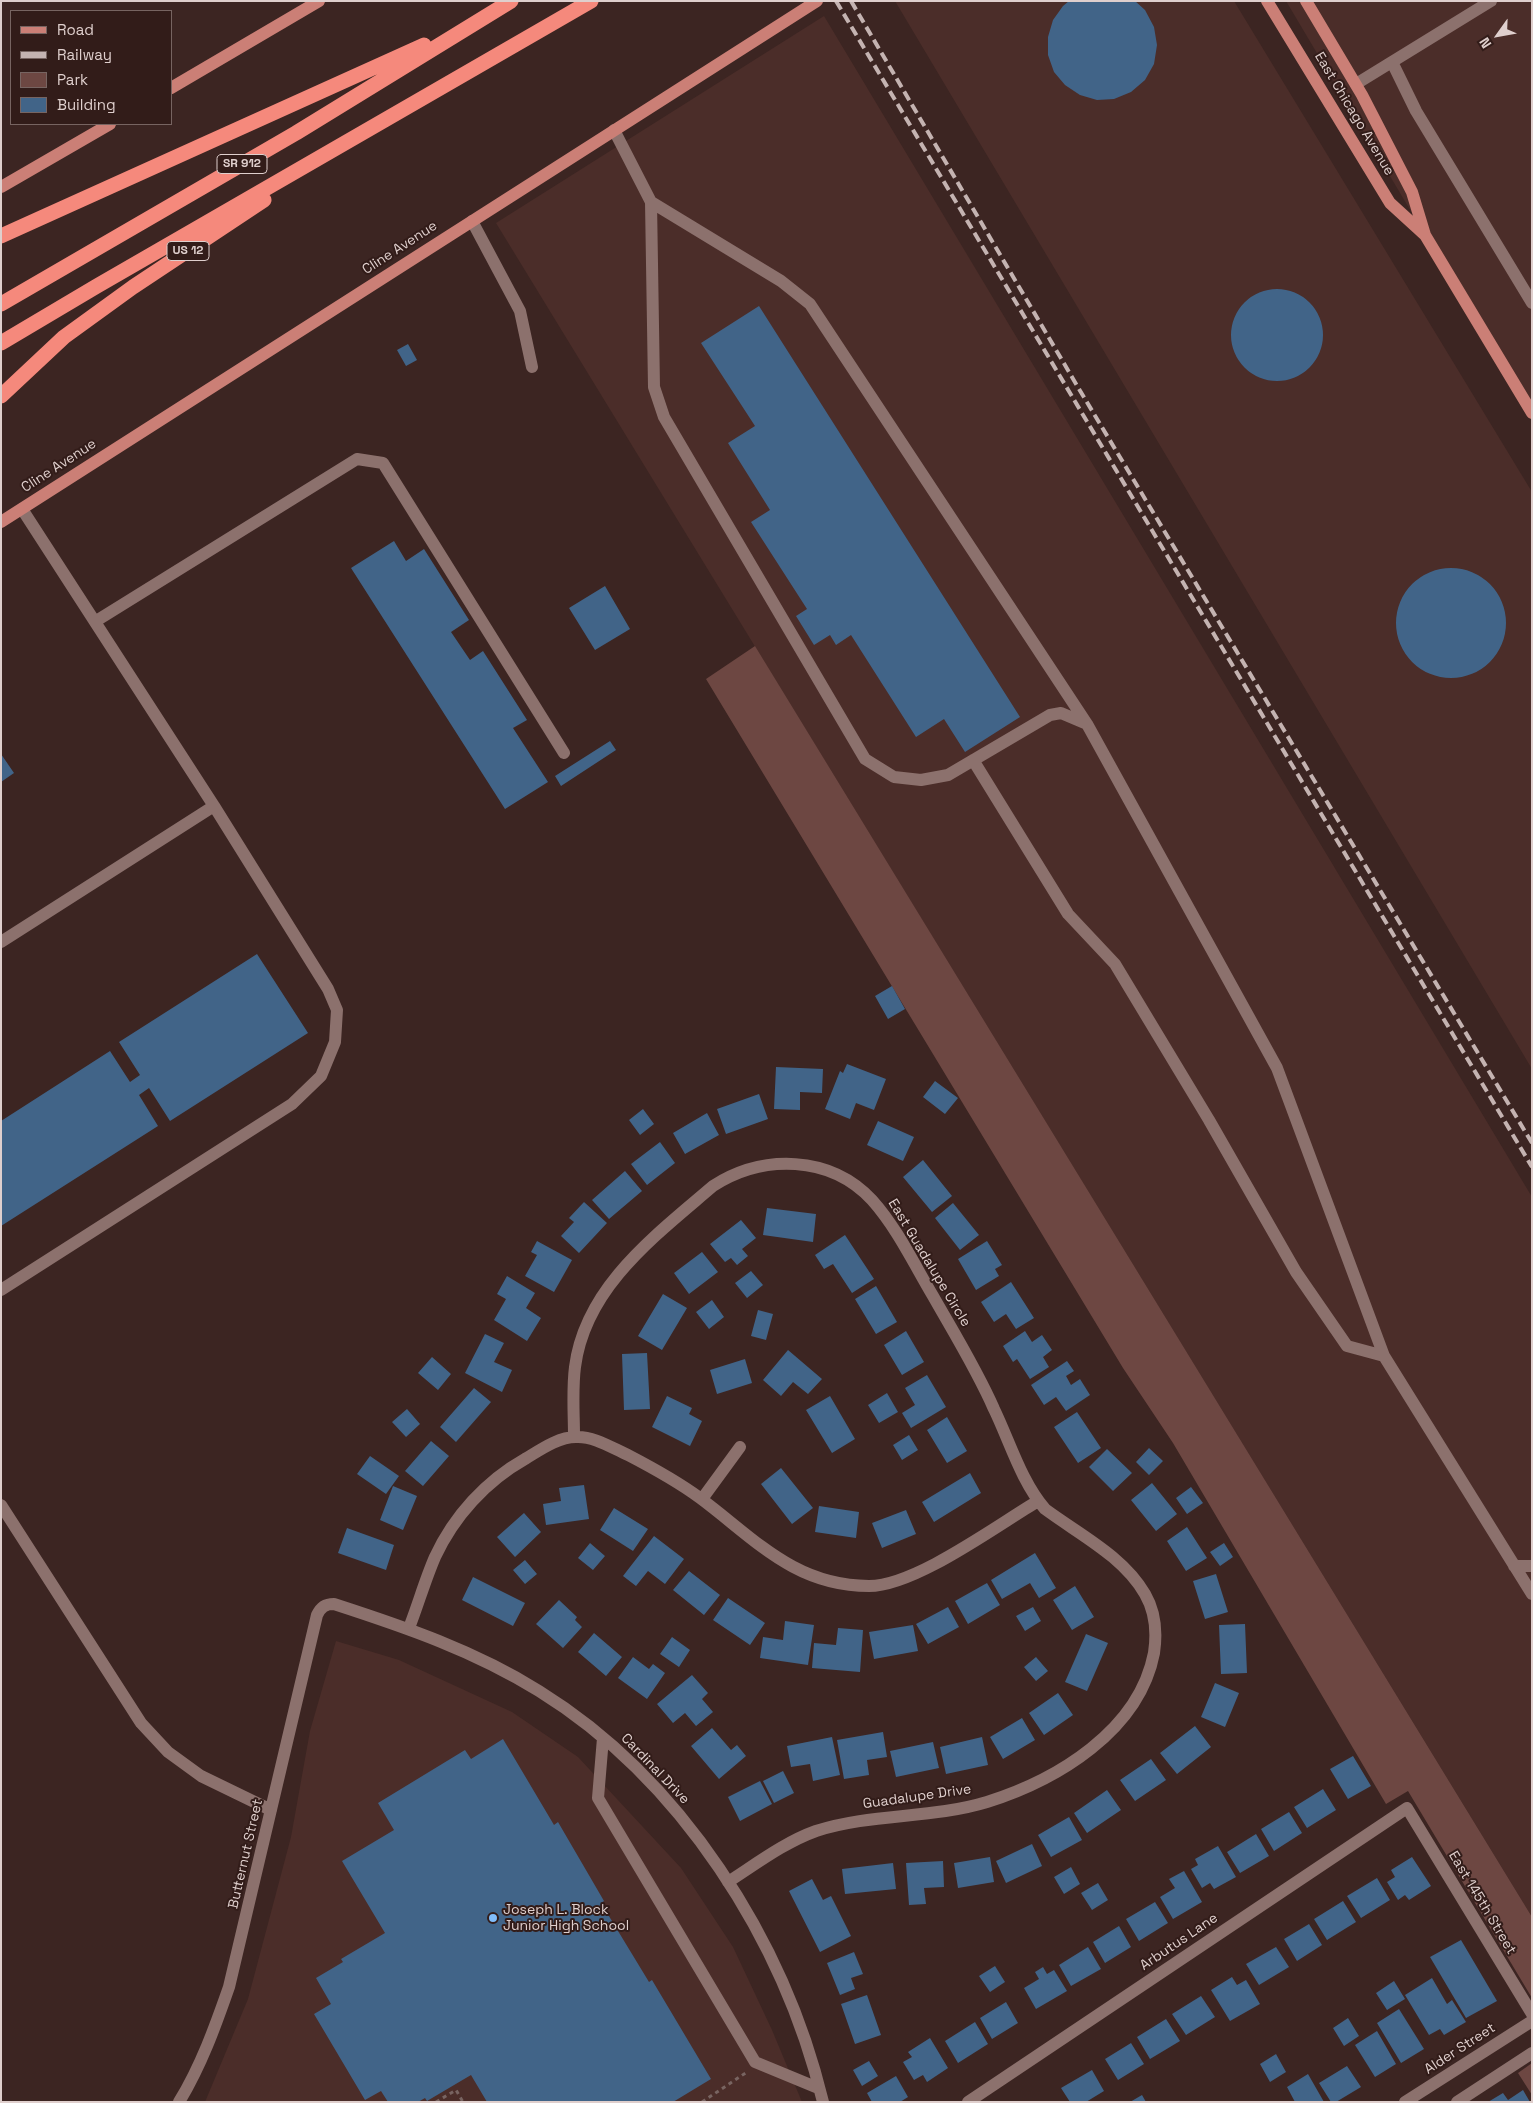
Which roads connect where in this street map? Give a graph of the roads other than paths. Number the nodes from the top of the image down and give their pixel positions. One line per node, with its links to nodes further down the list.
1 (319, 1): 11 (main road)
2 (511, 1): 8 (highway)
3 (591, 1): 12 (highway, US 12)
4 (816, 1): 14 (main road, Cline Avenue)
5 (1267, 1): 18 (main road, East Chicago Avenue)
6 (1306, 1): 10 (main road, East Chicago Avenue)
7 (1491, 1): 9 (street)
8 (480, 20): 19 (highway); 21 (highway, SR 912)
9 (1392, 62): 10 (street); 20 (street)
10 (1356, 84): 18 (main road, East Chicago Avenue)
11 (172, 87)
12 (386, 120): 22 (highway, SR 912); 24 (highway, US 12)
13 (108, 125): 15 (main road)
14 (614, 130): 16 (street); 17 (main road, Cline Avenue)
15 (1, 187)
16 (651, 202): 29 (street); 31 (street)
17 (472, 221): 23 (street); 26 (main road, Cline Avenue)
18 (1425, 235): 25 (main road, East Chicago Avenue)
19 (1, 236)
20 (1532, 303)
21 (1, 304)
22 (1, 343)
23 (532, 367)
24 (1, 396)
25 (1532, 413)
26 (22, 508): 27 (main road, Cline Avenue); 28 (street)
27 (1, 522)
28 (96, 621): 30 (street); 32 (street)
29 (1087, 724): 31 (street); 35 (street)
30 (564, 753)
31 (973, 760): 35 (street)
32 (214, 806): 33 (street); 34 (street)
33 (1, 942)
34 (1, 1290)
35 (1384, 1356): 41 (street)
36 (574, 1436): 38 (street); 39 (street, East Guadalupe Circle); 45 (street)
37 (740, 1447): 38 (street)
38 (702, 1499): 39 (street)
39 (1038, 1501): 49 (street, Guadalupe Drive)
40 (1, 1505): 48 (street)
41 (1514, 1566): 42 (street); 43 (street)
42 (1532, 1566)
43 (1532, 1594)
44 (323, 1606): 45 (street, Cardinal Drive); 48 (street, Butternut Street)
45 (409, 1628): 46 (street, Cardinal Drive)
46 (603, 1738): 49 (street, Cardinal Drive); 53 (street)
47 (1407, 1808): 50 (street, East 145th Street); 57 (street, Arbutus Lane)
48 (271, 1810): 55 (street, Butternut Street)
49 (728, 1882): 53 (street, Cardinal Drive)
50 (1532, 2014)
51 (1532, 2021): 54 (street, Alder Street)
52 (1532, 2053): 58 (street)
53 (818, 2088): 56 (street, Cardinal Drive)
54 (1410, 2100)
55 (178, 2102)
56 (823, 2102)
57 (968, 2102)
58 (1457, 2102)

